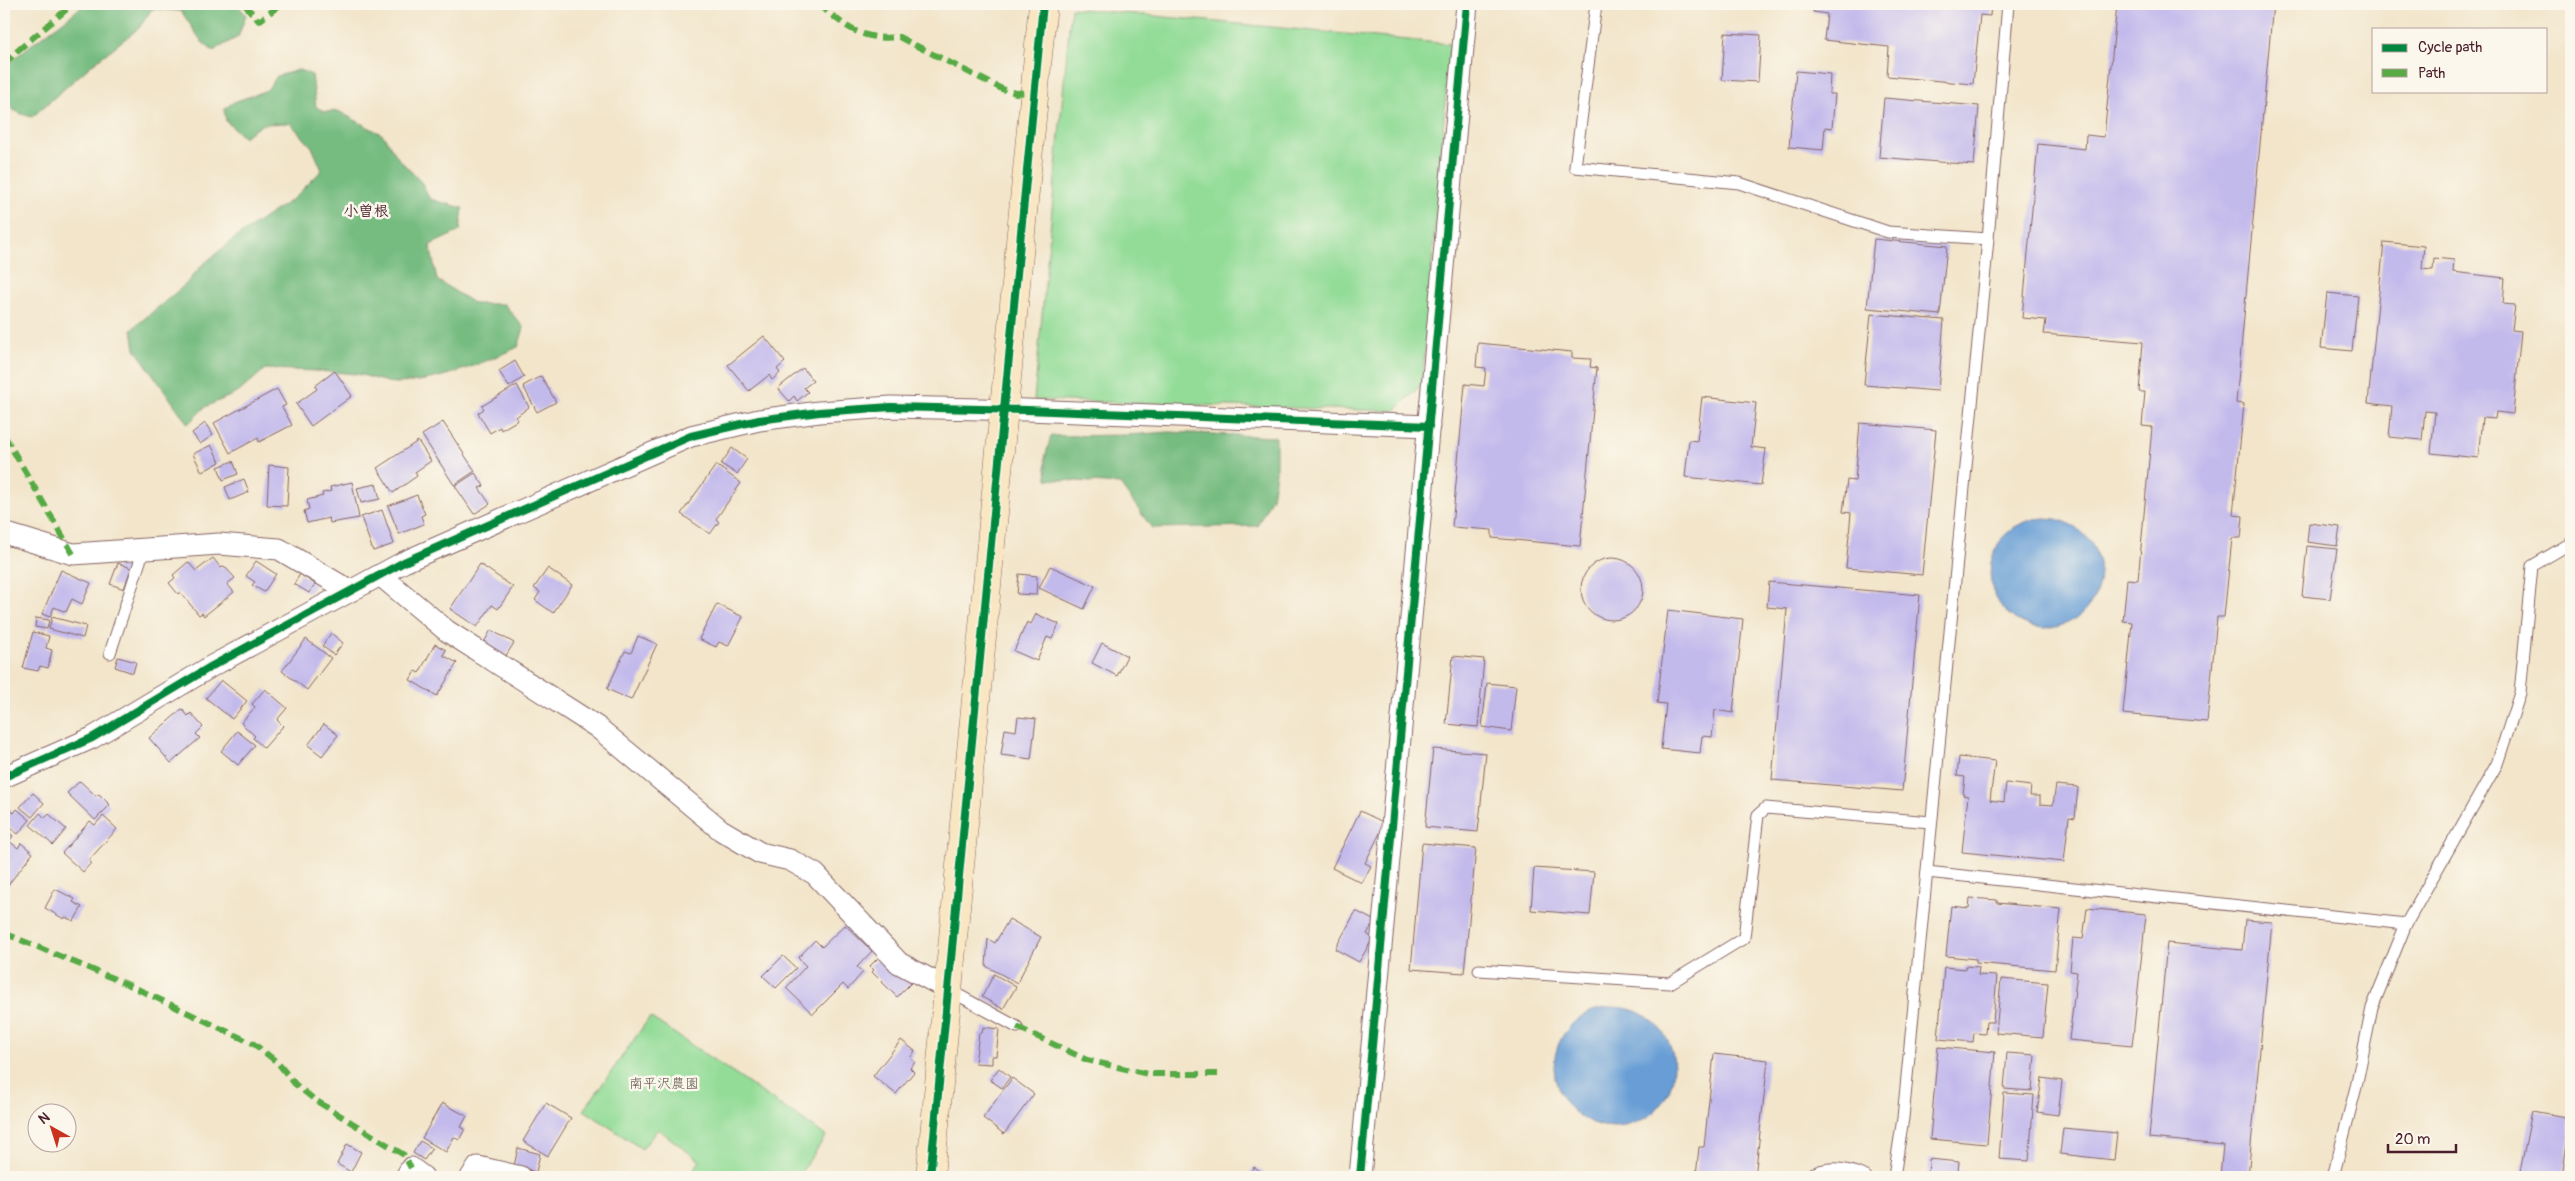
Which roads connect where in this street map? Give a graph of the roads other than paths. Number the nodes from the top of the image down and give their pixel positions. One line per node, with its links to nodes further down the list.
1 (1044, 4): 6 (street)
2 (1467, 4): 7 (street)
3 (1596, 4): 5 (lane)
4 (2008, 4): 5 (lane)
5 (1988, 239): 15 (lane)
6 (1004, 410): 7 (street); 11 (street); 19 (street)
7 (1429, 426): 26 (street)
8 (4, 533): 10 (street)
9 (2571, 543): 17 (lane)
10 (144, 549): 12 (street); 13 (lane)
11 (380, 575): 12 (street); 19 (street)
12 (350, 591): 14 (street)
13 (110, 653)
14 (4, 777)
15 (1931, 822): 16 (lane); 18 (lane)
16 (1926, 872): 17 (lane); 29 (lane)
17 (2406, 924): 30 (lane)
18 (1479, 970)
19 (948, 990): 20 (lane); 25 (street)
20 (1017, 1027)
21 (406, 1177): 22 (street)
22 (423, 1177)
23 (471, 1177): 24 (street)
24 (521, 1177)
25 (930, 1177)
26 (1360, 1177)
27 (1806, 1177): 28 (lane)
28 (1866, 1177)
29 (1894, 1177)
30 (2333, 1177)

